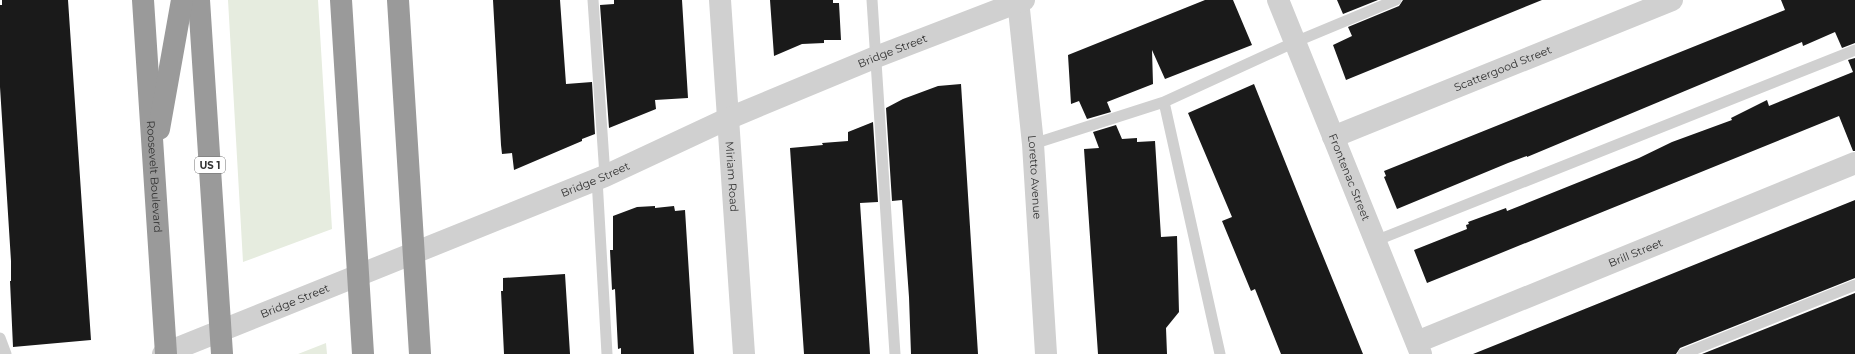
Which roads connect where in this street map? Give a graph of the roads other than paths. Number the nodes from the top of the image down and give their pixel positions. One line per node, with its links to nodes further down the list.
1 (143, 0): 20 (highway, Roosevelt Boulevard)
2 (182, 0): 20 (highway)
3 (199, 0): 27 (highway, US 1)
4 (341, 0): 25 (highway)
5 (398, 0): 24 (highway)
6 (593, 0): 22 (lane)
7 (720, 0): 17 (street, Miriam Road)
8 (872, 0): 15 (lane)
9 (1278, 0): 13 (street, Frontenac Street)
10 (1396, 0): 13 (lane)
11 (1672, 0): 18 (street, Scattergood Street)
12 (1020, 1): 15 (street, Bridge Street); 19 (street, Loretto Avenue)
13 (1295, 42): 16 (lane); 18 (street, Frontenac Street)
14 (1855, 50): 23 (lane)
15 (876, 57): 17 (street, Bridge Street); 37 (lane)
16 (1164, 102): 19 (lane); 39 (lane)
17 (727, 119): 22 (street, Bridge Street); 36 (street, Miriam Road)
18 (1333, 137): 23 (street, Frontenac Street)
19 (1033, 144): 38 (street, Loretto Avenue)
20 (153, 163): 31 (highway, Roosevelt Boulevard)
21 (1855, 163): 29 (street, Brill Street)
22 (601, 177): 24 (street, Bridge Street); 35 (lane)
23 (1375, 241): 29 (street, Frontenac Street)
24 (414, 252): 25 (street, Bridge Street); 34 (highway)
25 (358, 275): 27 (street, Bridge Street); 33 (highway)
26 (1855, 285): 40 (lane)
27 (220, 331): 31 (street, Bridge Street); 32 (highway, US 1)
28 (0, 338): 30 (lane)
29 (1419, 348)
30 (6, 354)
31 (165, 354)
32 (222, 354)
33 (363, 354)
34 (420, 354)
35 (607, 354)
36 (744, 354)
37 (895, 354)
38 (1046, 354)
39 (1220, 354)
40 (1683, 354)

